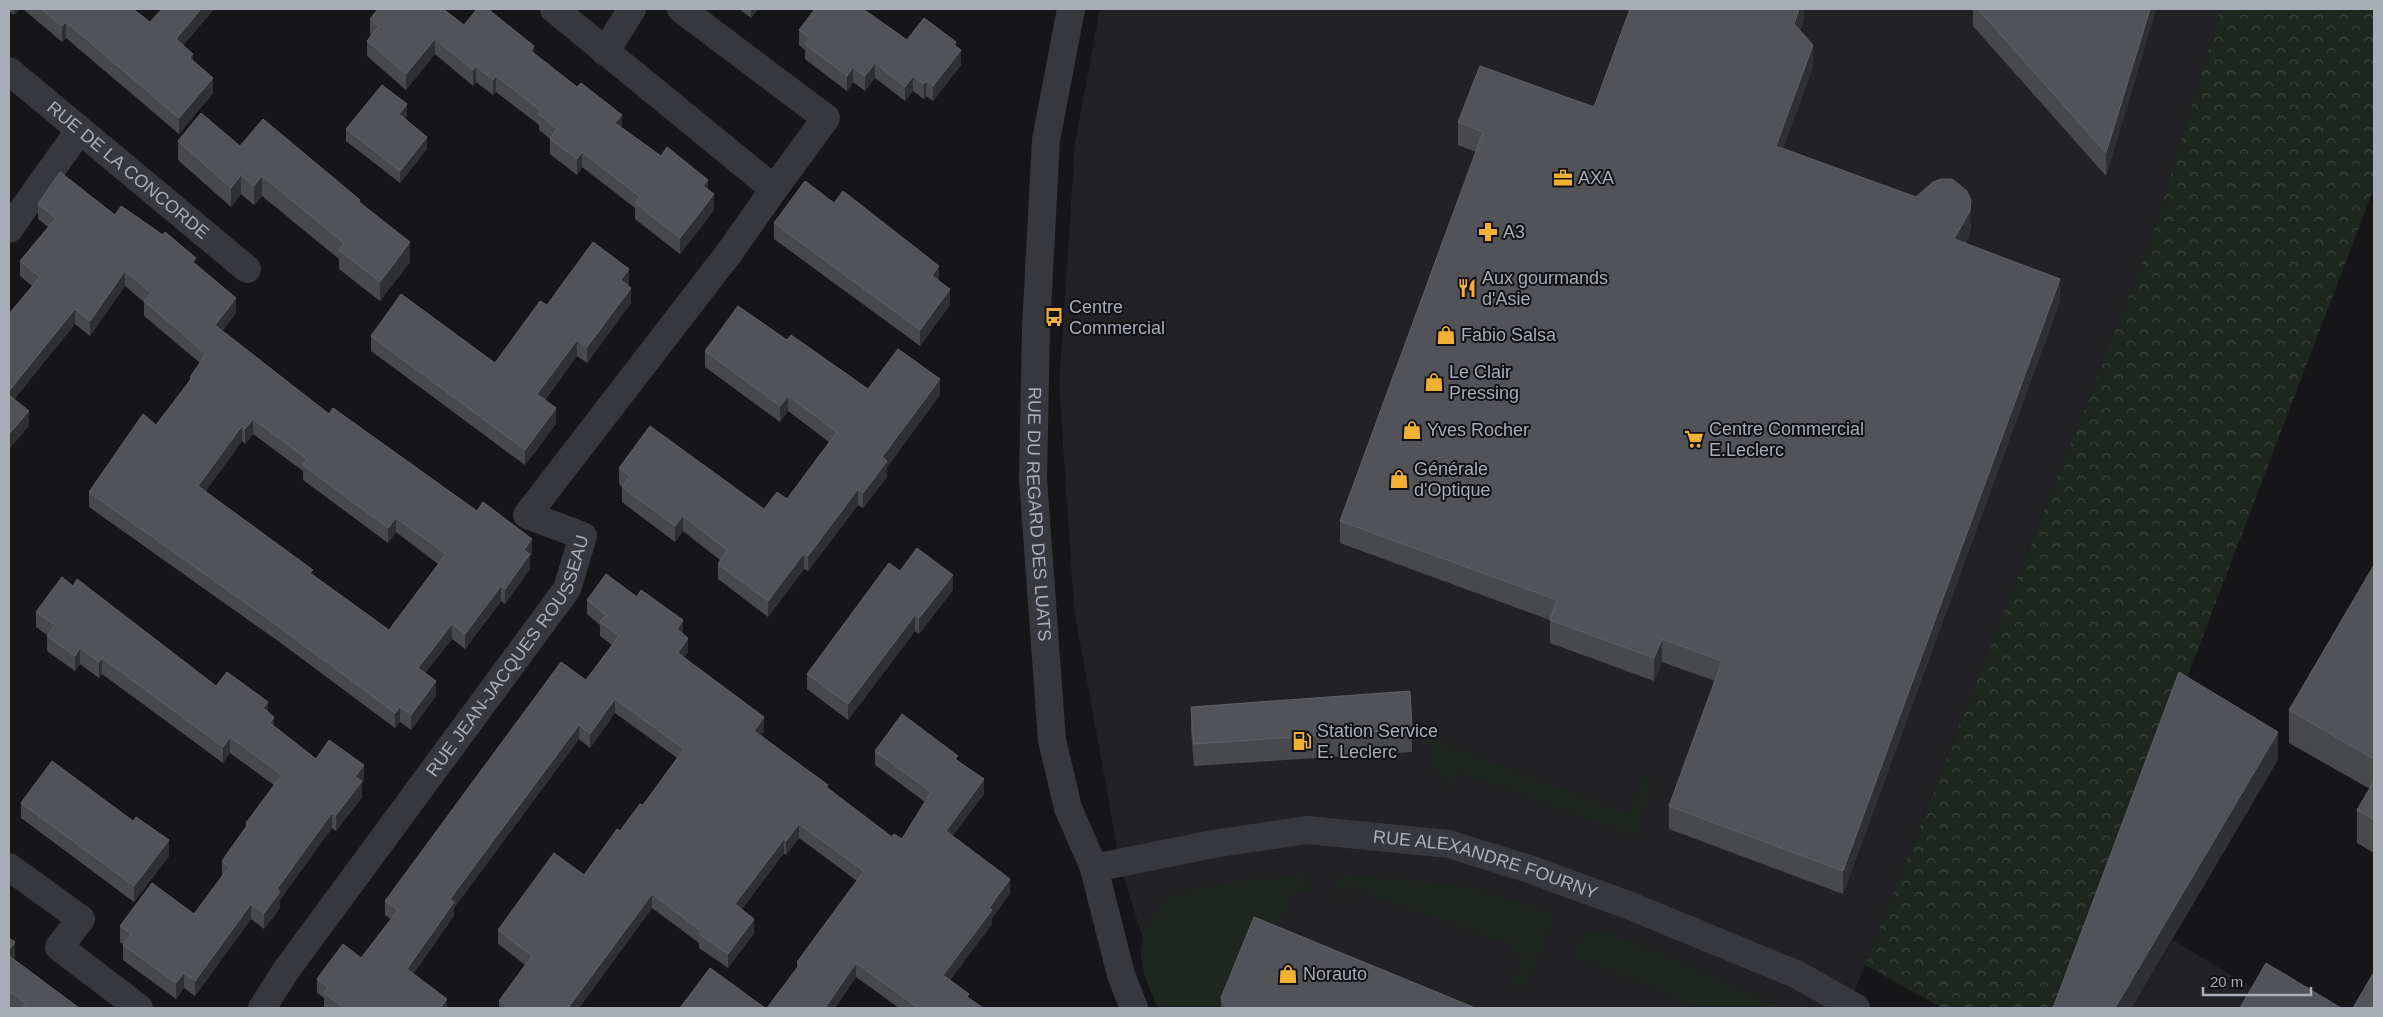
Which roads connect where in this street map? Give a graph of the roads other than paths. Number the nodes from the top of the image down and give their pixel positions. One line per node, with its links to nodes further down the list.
1 (554, 9): 5 (street)
2 (632, 9): 5 (street)
3 (681, 9): 8 (street, RUE JEAN-JACQUES ROUSSEAU)
4 (1071, 9): 12 (street, RUE DU REGARD DES LUATS)
5 (605, 52): 8 (street)
6 (9, 71): 7 (street, RUE DE LA CONCORDE)
7 (79, 131): 9 (street); 10 (street, RUE DE LA CONCORDE)
8 (774, 189): 14 (street, RUE JEAN-JACQUES ROUSSEAU)
9 (9, 229)
10 (247, 269)
11 (9, 867): 13 (street)
12 (1094, 868): 15 (street, RUE DU REGARD DES LUATS); 16 (street, RUE ALEXANDRE FOURNY)
13 (139, 1008)
14 (262, 1008)
15 (1134, 1008)
16 (1856, 1008)

